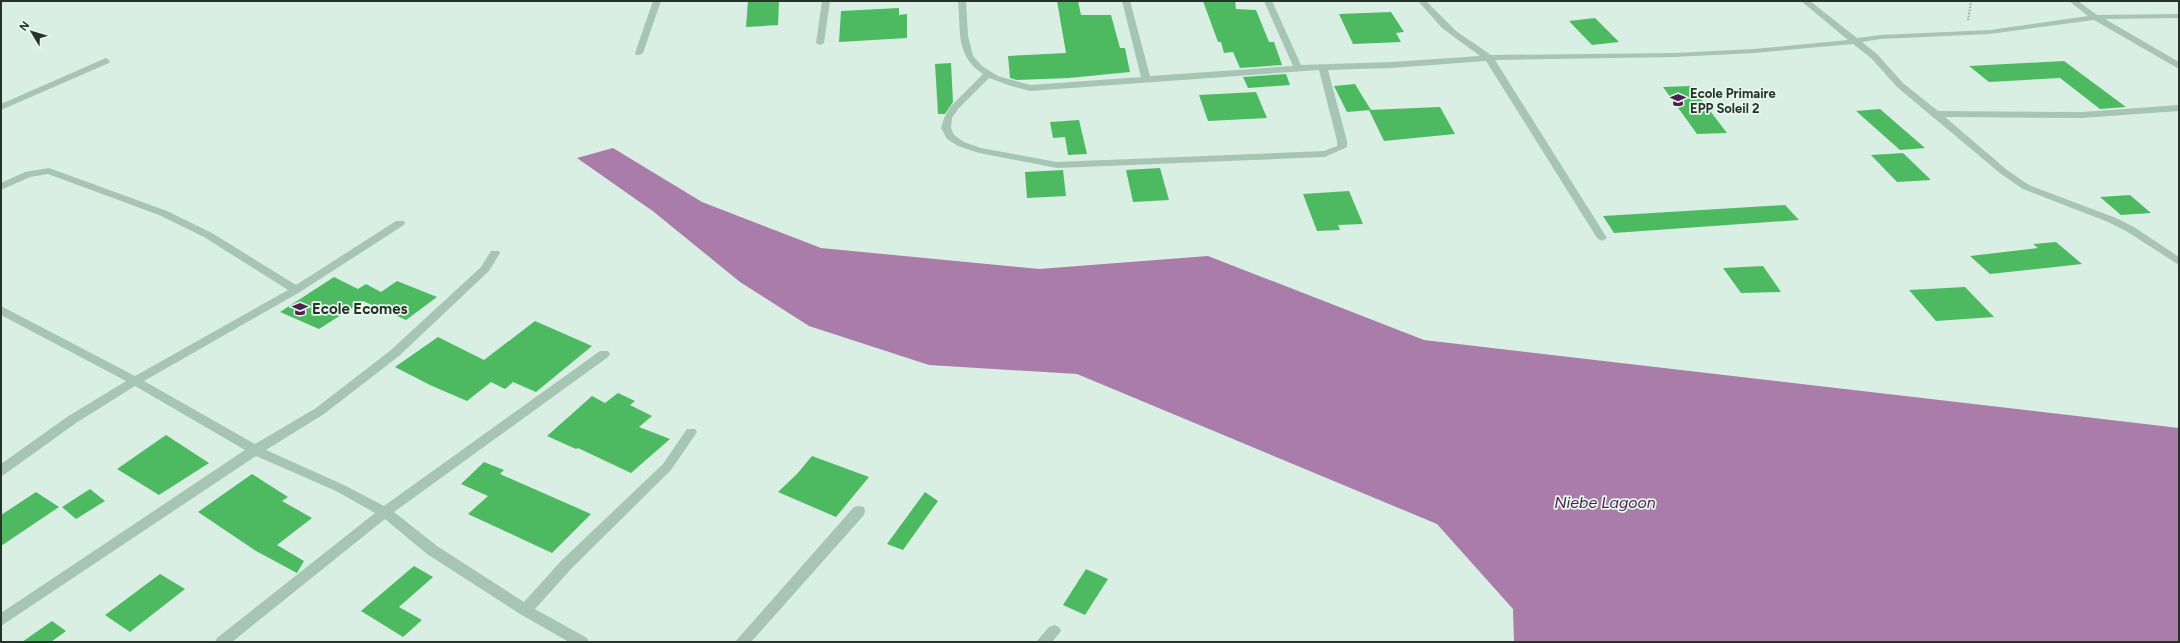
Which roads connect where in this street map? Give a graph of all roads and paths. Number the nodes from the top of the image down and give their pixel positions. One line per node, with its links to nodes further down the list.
1 (657, 1): 15 (street)
2 (826, 1): 14 (street)
3 (962, 1): 21 (street)
4 (1126, 1): 22 (street)
5 (1268, 1): 19 (street)
6 (1422, 1): 16 (street)
7 (1805, 1): 13 (street)
8 (1971, 1): 12 (path)
9 (2073, 1): 10 (street)
10 (2095, 16): 11 (street); 12 (street); 18 (street)
11 (2179, 16)
12 (1970, 32): 13 (street)
13 (1855, 41): 16 (street); 25 (street)
14 (820, 44)
15 (639, 53)
16 (1489, 58): 20 (street); 28 (street)
17 (106, 61): 23 (street)
18 (2179, 66)
19 (1298, 68): 20 (street); 22 (street)
20 (1323, 68): 21 (street)
21 (989, 73): 22 (street)
22 (1146, 78)
23 (1, 107)
24 (2179, 108): 25 (street)
25 (1936, 114): 30 (street)
26 (1, 188): 31 (street)
27 (400, 223): 31 (street)
28 (1602, 238)
29 (495, 254): 36 (street)
30 (2179, 262)
31 (296, 290): 34 (street)
32 (1, 310): 34 (street)
33 (604, 354): 39 (street)
34 (134, 380): 36 (street); 37 (street)
35 (691, 432): 40 (street)
36 (255, 450): 39 (street); 41 (street)
37 (1, 470)
38 (859, 511): 45 (street)
39 (385, 512): 40 (street); 43 (street)
40 (525, 610): 44 (street)
41 (1, 620)
42 (1054, 630): 46 (street)
43 (222, 642)
44 (582, 642)
45 (742, 642)
46 (1043, 642)

